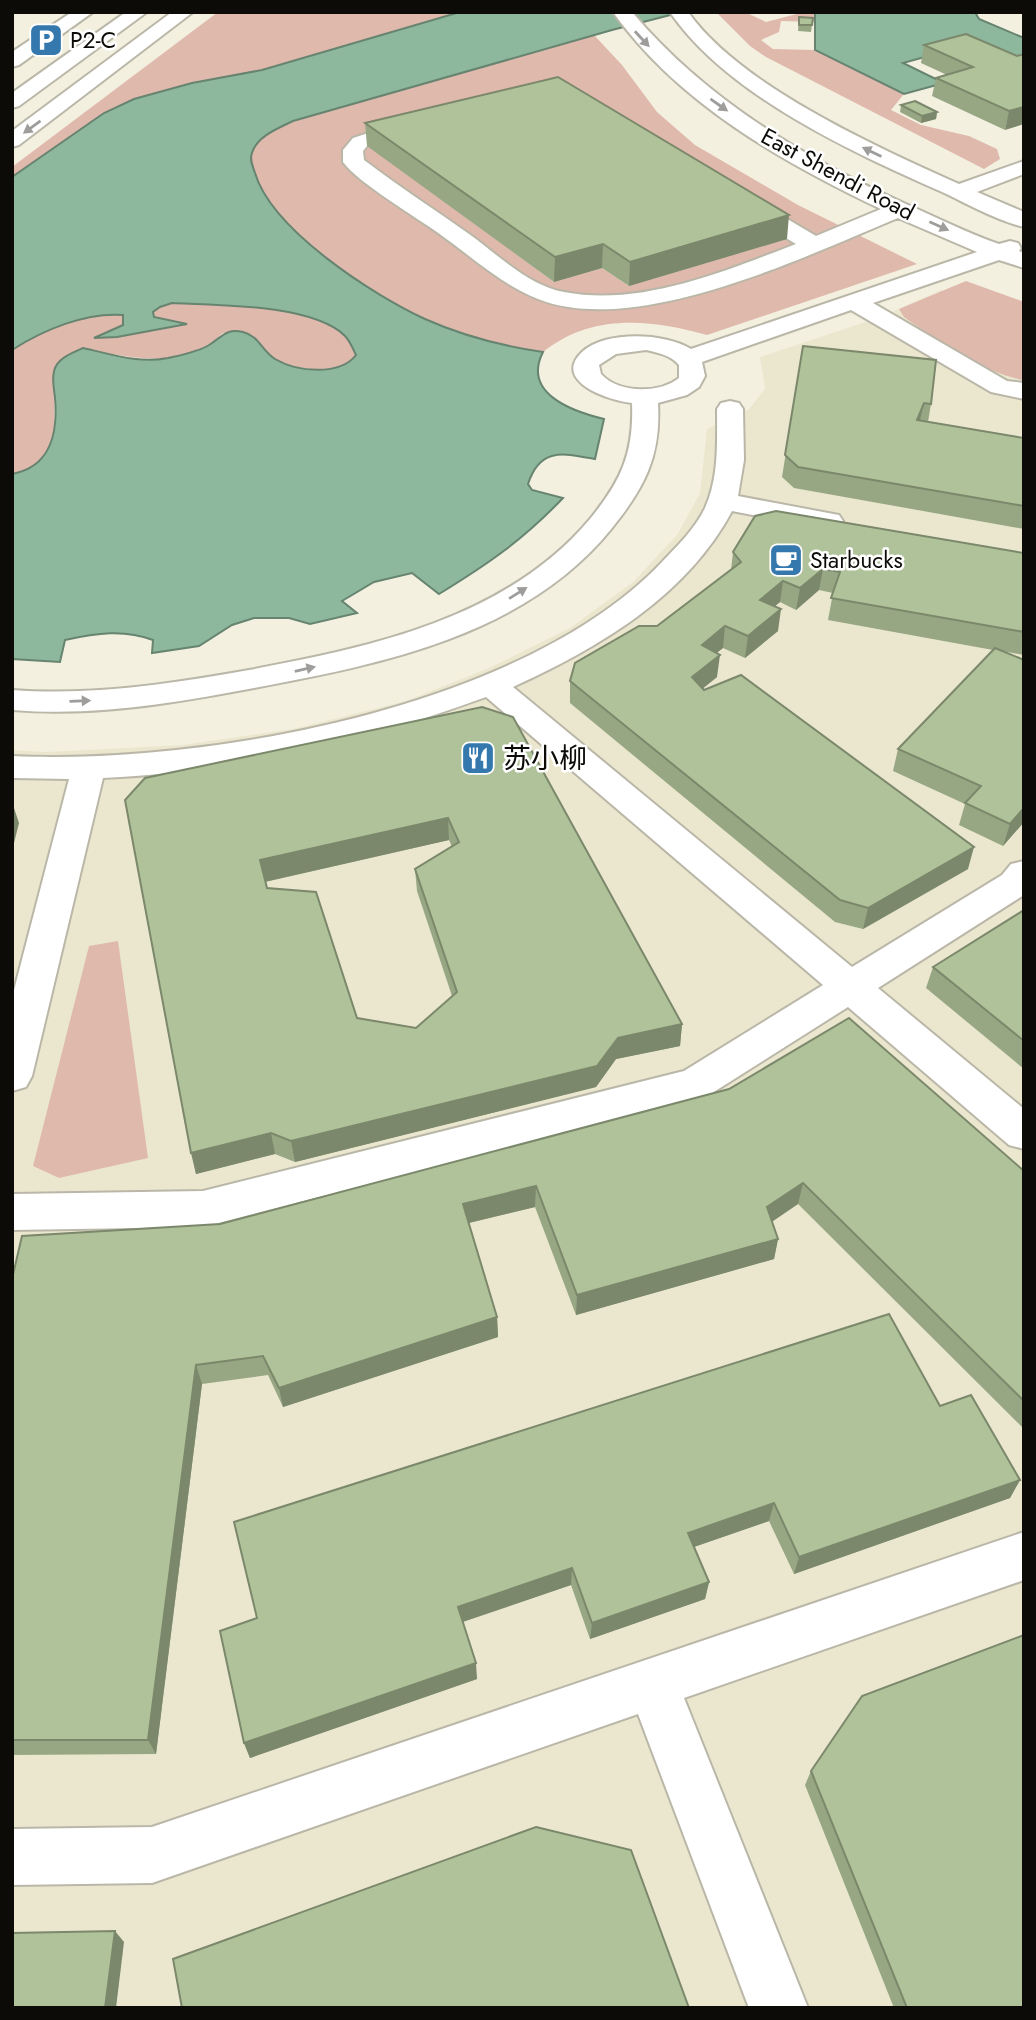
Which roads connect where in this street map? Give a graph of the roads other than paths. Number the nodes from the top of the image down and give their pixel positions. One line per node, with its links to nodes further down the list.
1 (84, 12): 6 (street)
2 (138, 12): 7 (street)
3 (184, 12): 8 (street)
4 (622, 12): 15 (street, East Shendi Road, one-way to 15)
5 (679, 12): 14 (street, East Shendi Road, one-way to 5)
6 (12, 61)
7 (21, 89): 8 (street); 9 (street)
8 (72, 96): 11 (street, one-way to 11)
9 (12, 102)
10 (434, 119): 18 (street)
11 (12, 141)
12 (1024, 167): 14 (street)
13 (719, 187): 18 (street)
14 (957, 191): 16 (street, East Shendi Road)
15 (901, 209): 18 (street); 19 (street, East Shendi Road, one-way to 19)
16 (1024, 220)
17 (1024, 242): 19 (street)
18 (813, 244)
19 (999, 253): 20 (street, East Shendi Road); 21 (street)
20 (1024, 261)
21 (854, 302): 22 (street); 23 (street)
22 (688, 358): 24 (street); 24 (street)
23 (1024, 391)
24 (645, 397): 29 (street, one-way to 24)
25 (730, 409): 26 (street)
26 (722, 501): 27 (street); 28 (street)
27 (859, 527)
28 (490, 684): 31 (street); 33 (street)
29 (12, 700)
30 (12, 767): 31 (street)
31 (89, 767): 34 (street)
32 (1024, 873): 33 (street)
33 (851, 987): 35 (street); 36 (street)
34 (12, 1076)
35 (1024, 1133)
36 (12, 1212)
37 (1024, 1556): 38 (street)
38 (652, 1683): 39 (street); 40 (street)
39 (12, 1857)
40 (779, 2008)

